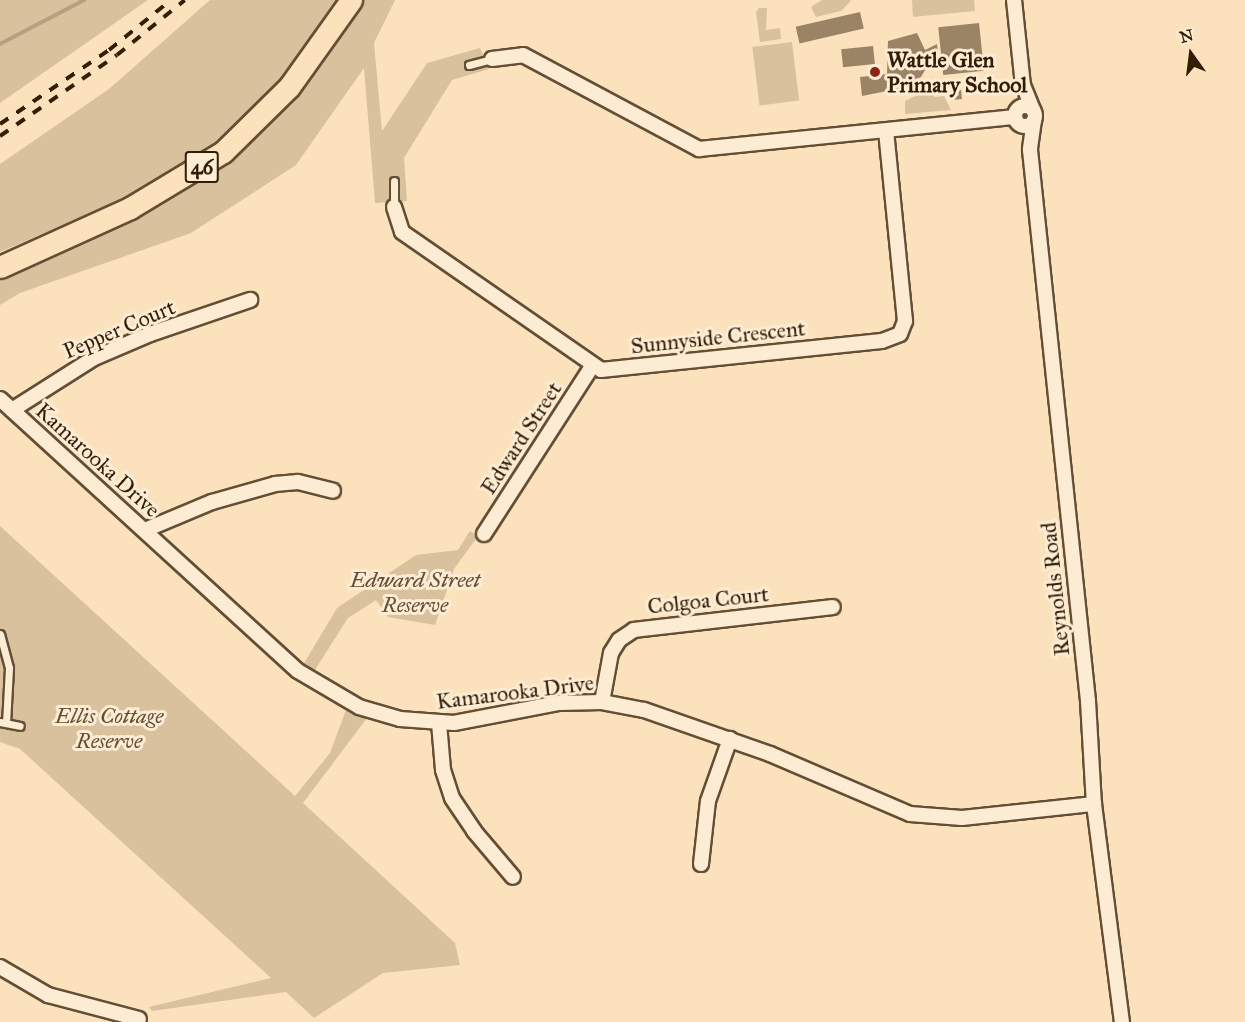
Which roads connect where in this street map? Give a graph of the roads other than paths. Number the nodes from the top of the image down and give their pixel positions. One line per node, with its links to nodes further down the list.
1 (351, 0): 12 (main road, 46)
2 (1014, 0): 5 (street)
3 (492, 59): 4 (lane); 8 (street)
4 (469, 65)
5 (1023, 85): 6 (street); 7 (street)
6 (1034, 115): 7 (street); 9 (street)
7 (1017, 117): 8 (street); 9 (street)
8 (886, 131): 14 (street, Sunnyside Crescent)
9 (1030, 150): 27 (street, Reynolds Road)
10 (394, 181): 11 (lane)
11 (394, 207): 14 (street, Sunnyside Crescent)
12 (0, 267)
13 (250, 300): 16 (street, Pepper Court)
14 (593, 365): 19 (street, Edward Street)
15 (0, 399): 16 (street, Kamarooka Drive)
16 (12, 410): 18 (street, Kamarooka Drive)
17 (333, 491): 18 (street)
18 (145, 530): 24 (street, Kamarooka Drive)
19 (485, 534)
20 (833, 607): 22 (street, Colgoa Court)
21 (0, 634): 23 (lane)
22 (602, 702): 24 (street, Kamarooka Drive); 26 (street, Kamarooka Drive)
23 (3, 722): 25 (lane)
24 (439, 723): 29 (street)
25 (20, 726)
26 (729, 740): 27 (street, Kamarooka Drive); 28 (street)
27 (1094, 804): 32 (street, Reynolds Road)
28 (701, 864)
29 (513, 877)
30 (2, 974): 31 (street)
31 (140, 1018)
32 (1122, 1022)

